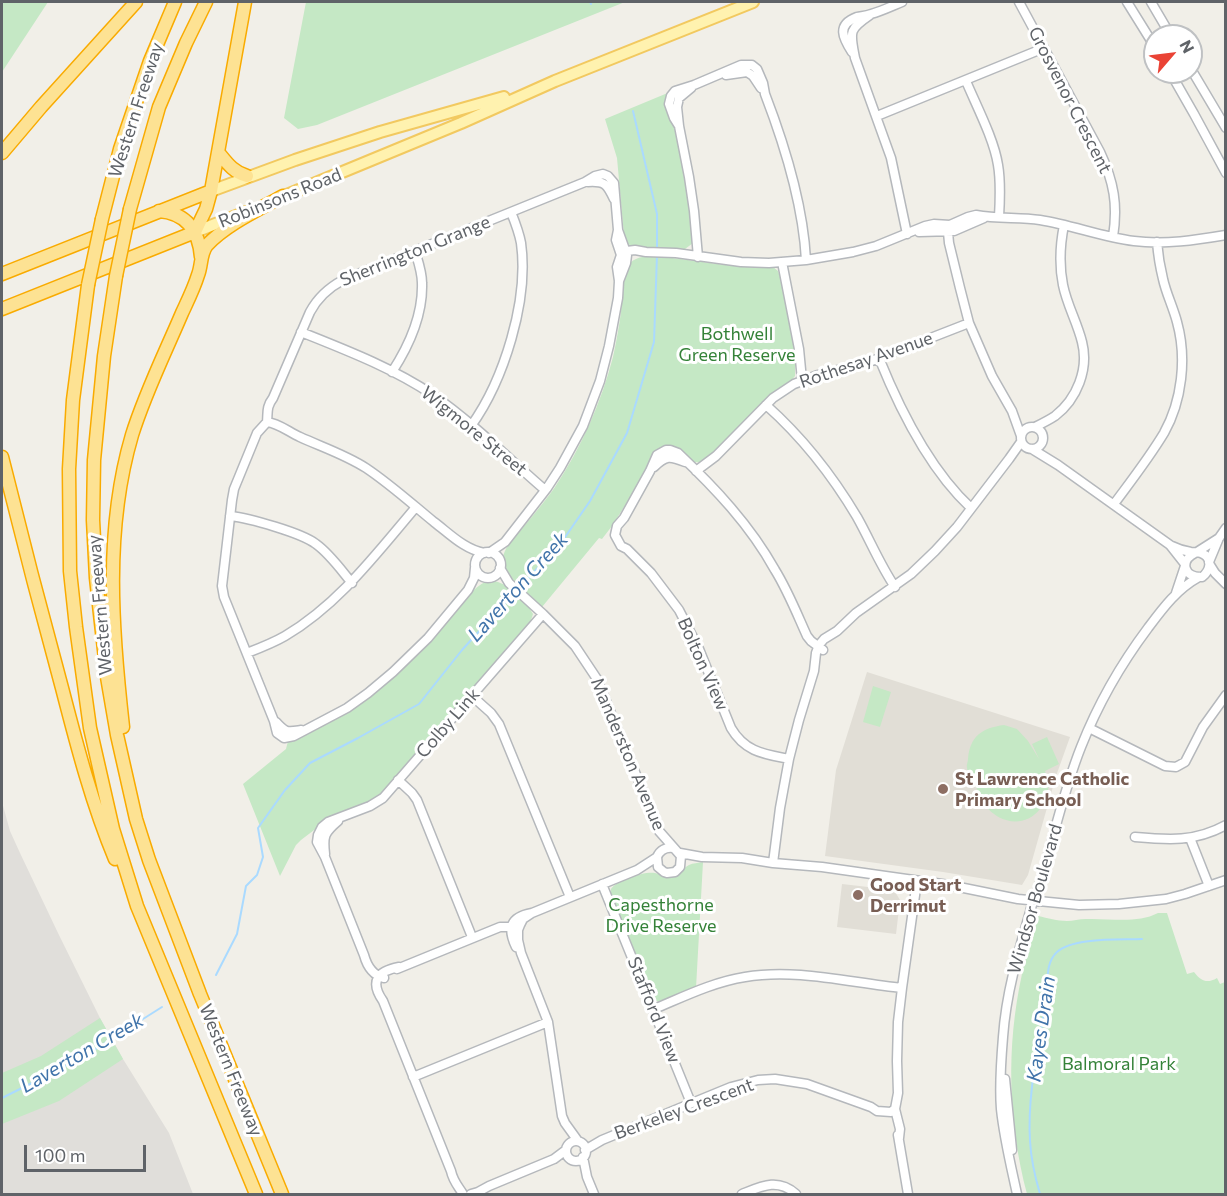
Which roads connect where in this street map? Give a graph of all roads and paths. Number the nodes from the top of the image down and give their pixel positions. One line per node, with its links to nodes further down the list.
1 (136, 2): 20 (highway)
2 (175, 2): 113 (highway, Western Freeway, bridge)
3 (206, 2): 102 (highway, Western Freeway, bridge)
4 (245, 2): 19 (highway)
5 (753, 2): 13 (main road, Robinsons Road)
6 (902, 2): 17 (street)
7 (1019, 2): 12 (street, Grosvenor Crescent)
8 (1127, 2): 11 (street)
9 (1151, 2): 10 (street)
10 (1164, 24)
11 (1143, 28)
12 (1044, 48): 14 (street); 34 (street, Grosvenor Crescent)
13 (555, 81): 22 (main road, Robinsons Road); 24 (main road, Robinsons Road)
14 (966, 81): 17 (street); 27 (street)
15 (1177, 84): 21 (street)
16 (1200, 84): 18 (street)
17 (877, 116): 32 (street)
18 (1226, 128)
19 (218, 152): 22 (highway); 23 (highway)
20 (2, 153)
21 (1226, 173)
22 (247, 176): 23 (main road, Robinsons Road)
23 (211, 190): 25 (highway, Robinsons Road); 31 (highway)
24 (283, 196): 31 (main road, Robinsons Road); 40 (highway)
25 (159, 211): 31 (highway); 43 (highway, Robinsons Road)
26 (511, 212): 37 (street, Sherrington Grange); 38 (street, Sherrington Grange); 54 (street)
27 (999, 217): 28 (street); 29 (street)
28 (1064, 225): 34 (street); 52 (street)
29 (950, 230): 32 (street); 45 (street)
30 (1226, 230): 35 (street)
31 (195, 232): 40 (highway); 44 (highway, Robinsons Road)
32 (907, 234): 41 (street)
33 (1226, 235): 35 (street)
34 (1113, 237): 36 (street)
35 (1212, 237): 36 (street)
36 (1157, 242): 64 (street)
37 (415, 251): 46 (street, Sherrington Grange); 48 (street)
38 (625, 255): 39 (street); 63 (street)
39 (698, 256): 41 (street); 42 (street)
40 (201, 258): 102 (highway)
41 (806, 260): 42 (street)
42 (782, 262): 49 (street)
43 (2, 274)
44 (2, 309)
45 (969, 323): 47 (street, Rothesay Avenue); 51 (street)
46 (301, 332): 48 (street, Wigmore Street); 53 (street, Sherrington Grange)
47 (879, 358): 49 (street, Rothesay Avenue); 66 (street)
48 (392, 372): 54 (street, Wigmore Street)
49 (806, 379): 50 (street, Rothesay Avenue)
50 (766, 405): 62 (street, Rothesay Avenue); 84 (street)
51 (1012, 411): 55 (street); 56 (street)
52 (1054, 416): 55 (street); 57 (street)
53 (270, 424): 65 (street); 67 (street, Sherrington Grange)
54 (471, 426): 63 (street, Wigmore Street)
55 (1033, 427): 56 (street); 57 (street)
56 (1021, 439): 58 (street); 60 (street)
57 (1043, 439): 58 (street); 61 (street)
58 (1031, 449): 60 (street); 61 (street)
59 (2, 457): 113 (highway)
60 (1009, 459): 66 (street)
61 (1058, 465): 64 (street)
62 (699, 474): 88 (street); 93 (street, Bolton View)
63 (545, 490): 70 (street)
64 (1114, 504): 71 (street)
65 (416, 507): 72 (street); 81 (street)
66 (971, 508): 84 (street)
67 (230, 516): 81 (street); 89 (street, Sherrington Grange)
68 (1226, 528): 69 (street)
69 (1219, 538): 74 (street); 75 (street)
70 (505, 542): 73 (street); 77 (street)
71 (1170, 545): 74 (street); 78 (street)
72 (465, 547): 73 (street); 76 (street)
73 (487, 553): 76 (street); 77 (street)
74 (1196, 553): 75 (street); 78 (street)
75 (1210, 563): 79 (street); 83 (street)
76 (475, 565): 80 (street); 85 (street)
77 (500, 565): 80 (street); 82 (street, Manderston Avenue)
78 (1185, 565): 79 (street); 86 (street, Windsor Boulevard)
79 (1200, 577): 83 (street); 86 (street, Windsor Boulevard)
80 (489, 578): 82 (street, Manderston Avenue); 85 (street)
81 (352, 583): 89 (street)
82 (509, 583): 87 (street, Manderston Avenue)
83 (1224, 583)
84 (895, 586): 88 (street)
85 (468, 590): 89 (street, Sherrington Grange)
86 (1176, 593): 92 (street, Windsor Boulevard)
87 (543, 614): 91 (street, Colby Link); 96 (street, Manderston Avenue)
88 (822, 646): 93 (street)
89 (247, 653)
90 (1226, 695): 92 (street)
91 (472, 696): 94 (street, Colby Link); 111 (street)
92 (1089, 729): 112 (street, Windsor Boulevard)
93 (789, 759): 103 (street)
94 (398, 780): 115 (street); 116 (street, Colby Link)
95 (1226, 825): 98 (street)
96 (659, 831): 99 (street, Manderston Avenue); 100 (street)
97 (1135, 837): 98 (street)
98 (1190, 838): 110 (street)
99 (676, 851): 100 (street); 101 (street); 104 (street)
100 (658, 855): 105 (street); 106 (street)
101 (702, 857): 103 (street); 104 (street)
102 (149, 860): 128 (highway, Western Freeway)
103 (773, 863): 107 (street)
104 (680, 867): 106 (street)
105 (637, 870): 106 (street); 109 (street)
106 (661, 870)
107 (917, 880): 112 (street); 117 (street)
108 (1226, 880): 110 (street)
109 (602, 884): 111 (street); 118 (street, Stafford View)
110 (1209, 886): 112 (street)
111 (570, 897): 114 (street)
112 (1034, 900): 134 (street, Windsor Boulevard)
113 (137, 906): 127 (highway, Western Freeway)
114 (513, 929): 115 (street); 119 (street)
115 (472, 937): 116 (street)
116 (381, 976): 120 (street)
117 (902, 988): 118 (street); 122 (street)
118 (654, 1009): 121 (street, Stafford View)
119 (548, 1022): 120 (street); 123 (street)
120 (413, 1077): 129 (street)
121 (691, 1103): 122 (street, Berkeley Crescent); 125 (street, Berkeley Crescent)
122 (892, 1109): 133 (street)
123 (565, 1123): 124 (street); 125 (street)
124 (567, 1148): 125 (street); 125 (street, Berkeley Crescent); 126 (street, Berkeley Crescent)
125 (579, 1152): 126 (street, Berkeley Crescent); 130 (street)
126 (554, 1159): 129 (street, Berkeley Crescent)
127 (256, 1194)
128 (282, 1194)
129 (467, 1194)
130 (594, 1194)
131 (742, 1194): 132 (street)
132 (796, 1194)
133 (908, 1194)
134 (1017, 1194)

